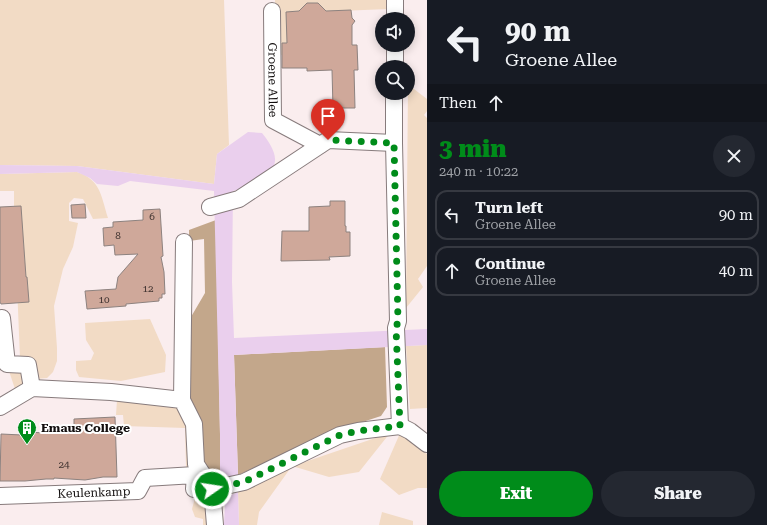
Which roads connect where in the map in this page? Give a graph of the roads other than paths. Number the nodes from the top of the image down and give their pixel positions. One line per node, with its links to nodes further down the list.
1 (395, 0): 3 (street)
2 (272, 11): 6 (street, Groene Allee)
3 (395, 12)
4 (394, 100): 5 (street)
5 (394, 143): 6 (street); 13 (street)
6 (320, 145): 7 (street)
7 (210, 207)
8 (184, 242): 11 (street)
9 (2, 318): 10 (street)
10 (32, 388): 11 (street); 12 (street)
11 (182, 400): 15 (street)
12 (0, 407)
13 (400, 426): 14 (street); 15 (street, Keulenkamp)
14 (427, 444)
15 (212, 489): 16 (street, Keulenkamp); 17 (street)
16 (0, 496)
17 (214, 525)

